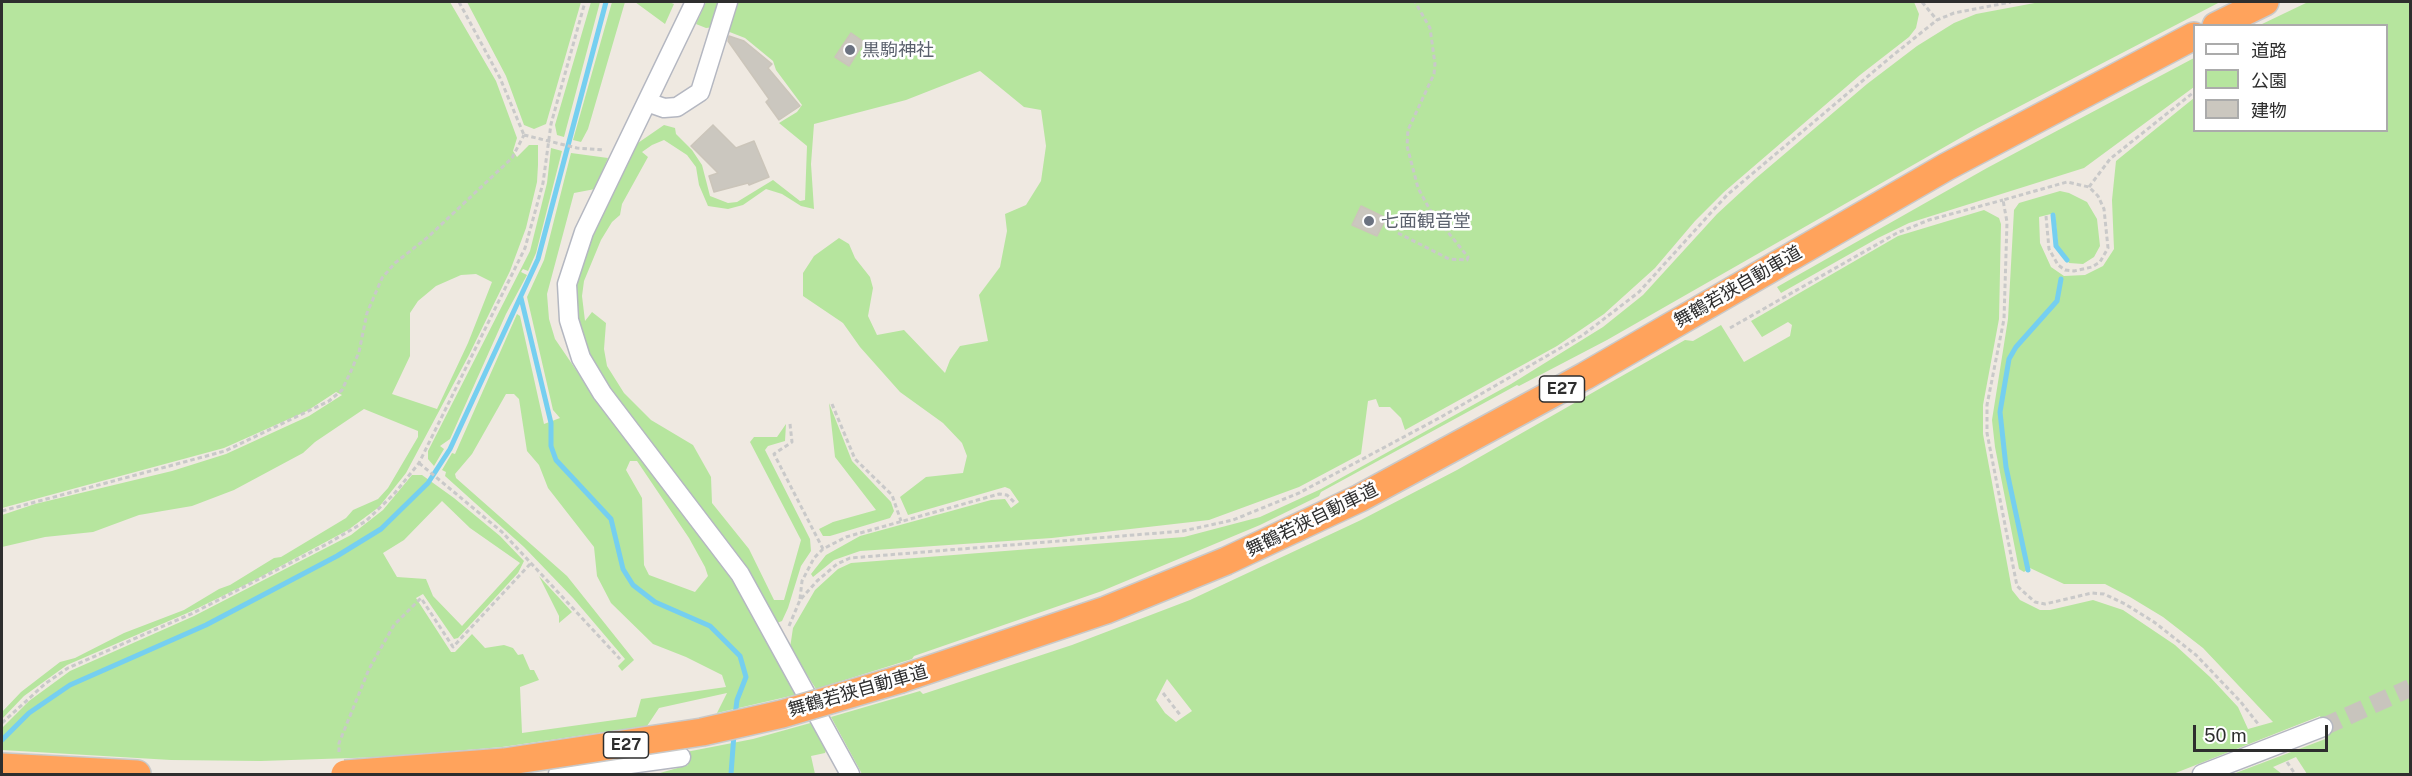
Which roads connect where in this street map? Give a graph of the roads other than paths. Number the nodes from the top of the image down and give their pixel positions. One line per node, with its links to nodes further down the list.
1 (695, 2): 6 (street)
2 (728, 2): 6 (street)
3 (2265, 2): 4 (highway)
4 (2220, 24)
5 (2193, 37): 10 (highway, 舞鶴若狭自動車道 / E27, bridge)
6 (647, 102): 13 (street)
7 (2323, 727): 14 (street)
8 (681, 757): 12 (street)
9 (2, 766): 11 (highway)
10 (343, 766)
11 (137, 774)
12 (558, 774)
13 (850, 774)
14 (2202, 774)

